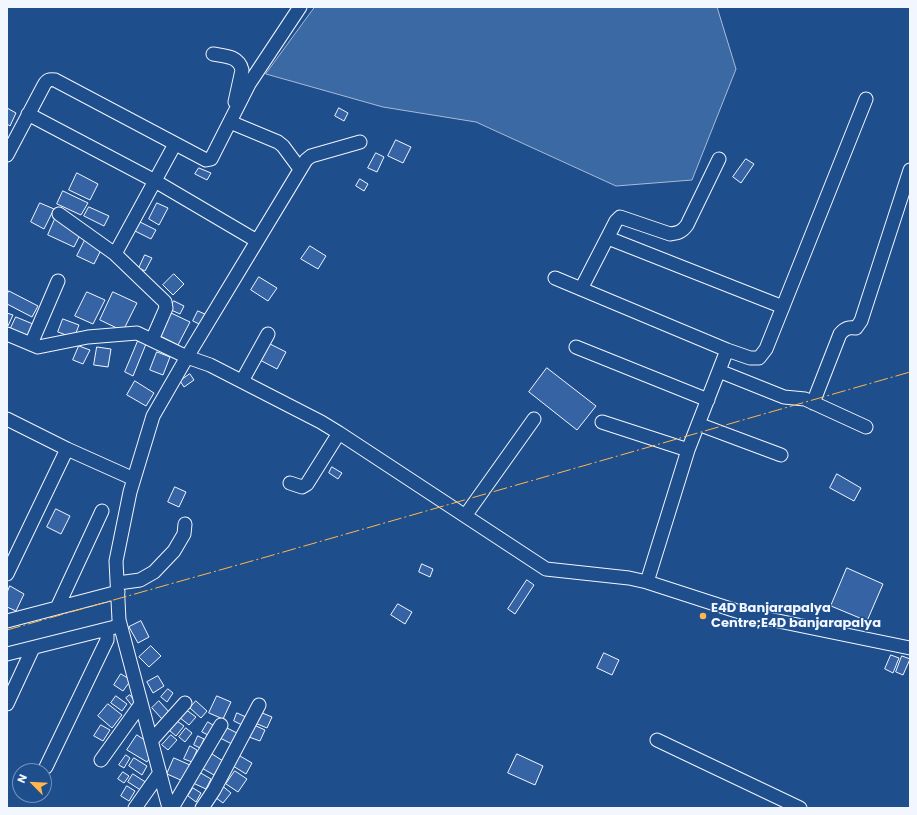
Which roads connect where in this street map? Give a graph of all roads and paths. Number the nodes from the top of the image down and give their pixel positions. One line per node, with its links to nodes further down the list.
1 (300, 7): 5 (street)
2 (213, 54): 5 (street)
3 (866, 99): 20 (street)
4 (28, 114): 7 (street); 8 (street); 12 (street)
5 (233, 116): 7 (street); 10 (street)
6 (360, 142): 10 (street)
7 (175, 144): 12 (street)
8 (7, 155)
9 (719, 159): 14 (street)
10 (300, 169): 15 (street)
11 (910, 170): 31 (street)
12 (155, 181): 15 (street); 16 (street)
13 (59, 214): 16 (street)
14 (608, 238): 19 (street); 20 (street)
15 (257, 241): 27 (street)
16 (115, 254): 23 (street)
17 (555, 278): 19 (street)
18 (58, 281): 24 (street)
19 (581, 289): 26 (street)
20 (783, 307): 26 (street)
21 (7, 334): 24 (street)
22 (268, 334): 29 (street)
23 (152, 340): 24 (street); 27 (street)
24 (31, 344)
25 (576, 347): 30 (street)
26 (727, 350): 28 (street)
27 (187, 357): 29 (street); 41 (street)
28 (719, 371): 30 (street); 31 (street)
29 (242, 381): 37 (street)
30 (708, 400): 35 (street)
31 (813, 403): 36 (street)
32 (7, 419): 38 (street)
33 (534, 419): 44 (street)
34 (602, 422): 39 (street)
35 (698, 424): 39 (street); 40 (street)
36 (866, 427)
37 (339, 432): 42 (street); 44 (street)
38 (67, 449): 41 (street); 46 (street)
39 (688, 450): 47 (street)
40 (781, 455)
41 (134, 479): 48 (street)
42 (290, 483)
43 (102, 511): 49 (street)
44 (465, 516): 47 (street)
45 (185, 524): 48 (street)
46 (7, 574)
47 (647, 582): 54 (street)
48 (118, 588): 49 (street); 51 (street)
49 (57, 608): 50 (street)
50 (7, 621)
51 (121, 626): 52 (street); 58 (street)
52 (107, 629): 53 (street); 64 (street)
53 (33, 648): 55 (street); 57 (street)
54 (910, 648)
55 (7, 654)
56 (185, 703): 62 (street)
57 (7, 704)
58 (141, 704): 62 (street); 63 (street)
59 (259, 705): 68 (street)
60 (221, 725): 67 (street)
61 (657, 740): 69 (street)
62 (151, 741): 65 (street)
63 (102, 760)
64 (48, 763)
65 (160, 774): 66 (street); 67 (street)
66 (135, 808)
67 (171, 808)
68 (202, 808)
69 (800, 808)

